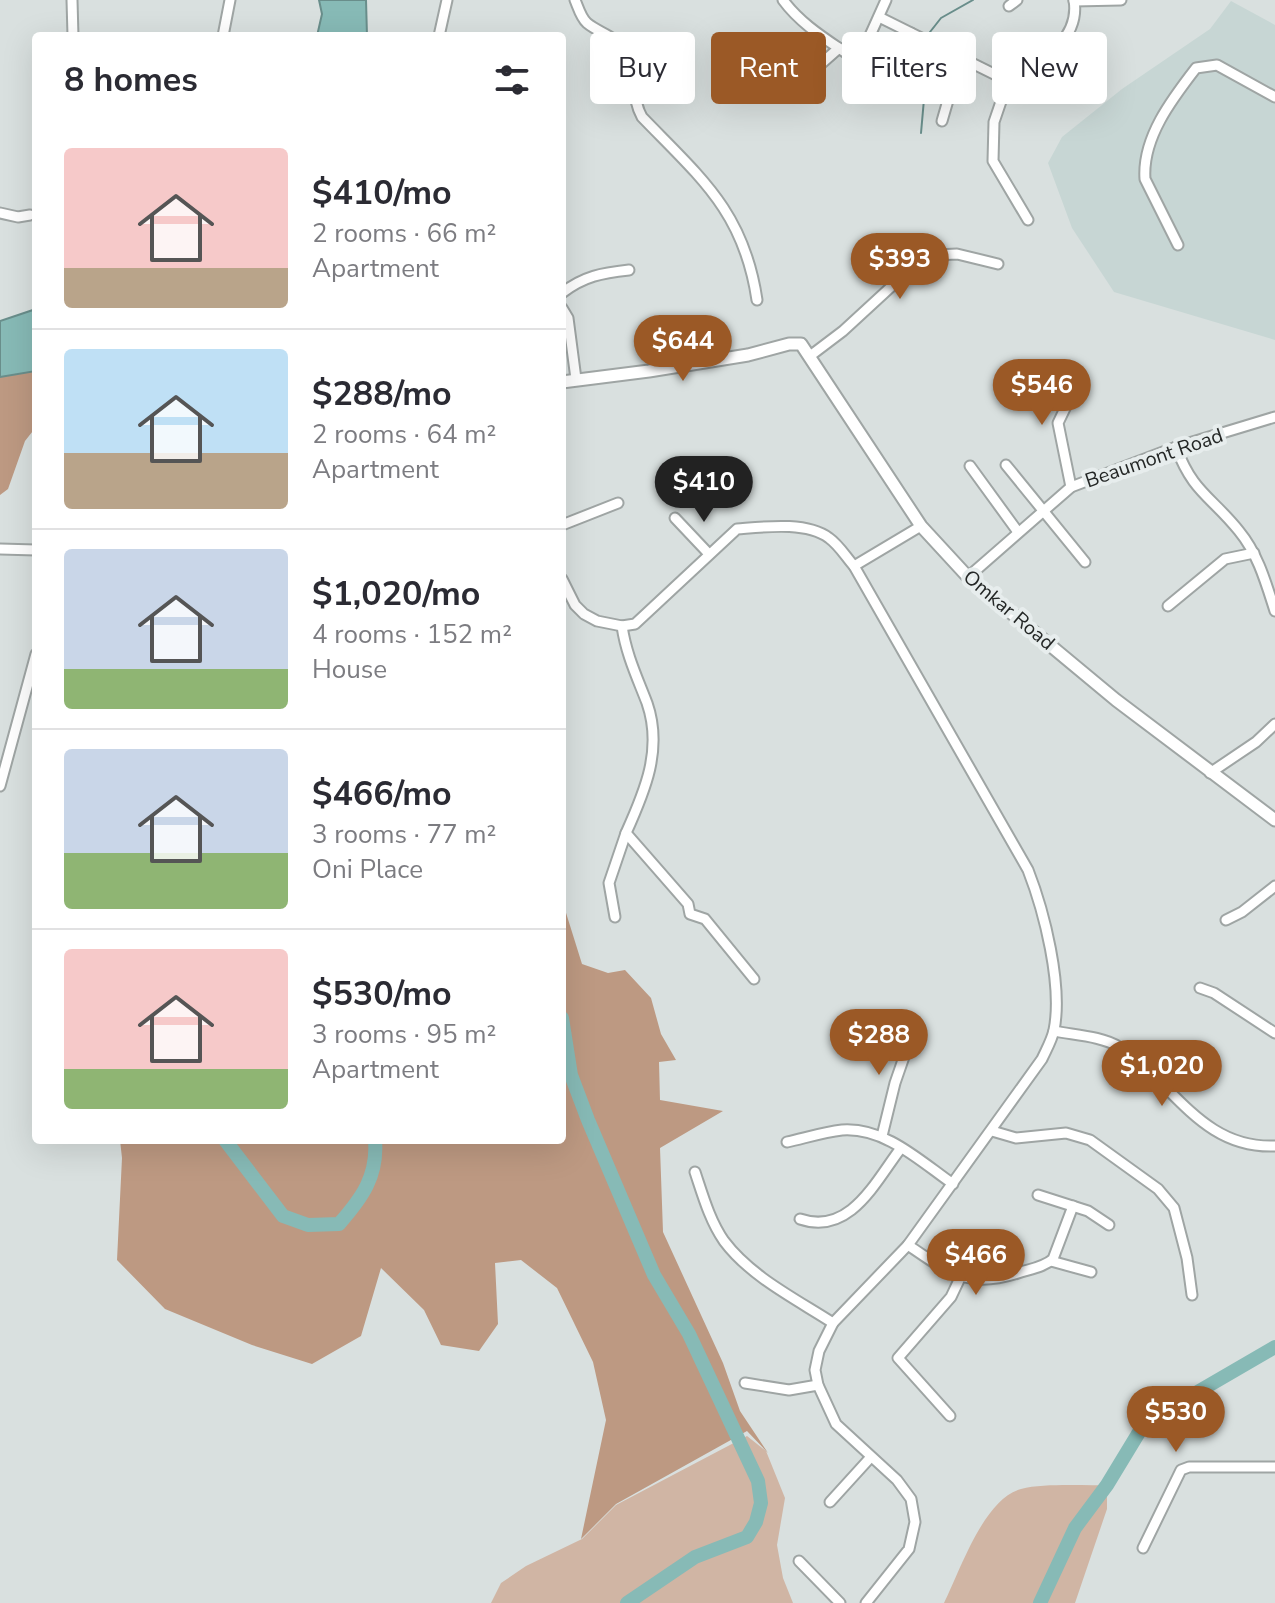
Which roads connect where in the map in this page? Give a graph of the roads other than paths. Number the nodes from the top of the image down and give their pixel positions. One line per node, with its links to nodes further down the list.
1 (72, 0): 10 (street)
2 (230, 0): 11 (street)
3 (447, 0): 12 (street)
4 (575, 0): 30 (street)
5 (783, 0): 16 (street)
6 (886, 0): 9 (street)
7 (1074, 0): 8 (street); 15 (street)
8 (1121, 0)
9 (879, 17): 13 (street); 14 (street)
10 (73, 32)
11 (224, 32)
12 (440, 32)
13 (872, 32)
14 (909, 32)
15 (1067, 32)
16 (839, 48): 17 (street); 18 (street)
17 (842, 50)
18 (826, 59)
19 (1275, 97): 26 (street)
20 (947, 104): 22 (street)
21 (1000, 104): 25 (street)
22 (942, 121)
23 (0, 213): 24 (street)
24 (30, 215)
25 (1028, 220)
26 (1178, 245)
27 (998, 264): 32 (street)
28 (629, 270): 29 (street)
29 (566, 290)
30 (757, 300)
31 (566, 315): 34 (street)
32 (810, 356): 34 (street, Omkar Road); 45 (street, Omkar Road)
33 (1081, 375): 40 (street)
34 (576, 379): 35 (street)
35 (566, 381)
36 (1275, 417): 37 (street, Beaumont Road)
37 (1176, 447): 40 (street, Beaumont Road); 49 (street)
38 (1006, 465): 42 (street)
39 (970, 466): 46 (street)
40 (1071, 487): 42 (street, Beaumont Road)
41 (618, 503): 44 (street)
42 (1041, 511): 46 (street, Beaumont Road); 51 (street)
43 (675, 518): 50 (street)
44 (566, 523)
45 (921, 526): 52 (street); 53 (street, Omkar Road)
46 (1018, 532): 53 (street, Beaumont Road)
47 (0, 549): 48 (street)
48 (32, 550)
49 (1254, 553): 55 (street); 56 (street)
50 (709, 554): 52 (street); 57 (street)
51 (1085, 562)
52 (854, 566): 70 (street)
53 (968, 577): 60 (street, Omkar Road)
54 (566, 587): 57 (street)
55 (1168, 606)
56 (1275, 611)
57 (622, 626): 63 (street)
58 (32, 669): 61 (street)
59 (1274, 727): 60 (street)
60 (1210, 773): 62 (street, Omkar Road)
61 (0, 786)
62 (1275, 820)
63 (626, 833): 65 (street); 67 (street)
64 (1275, 886): 66 (street)
65 (615, 917)
66 (1226, 920)
67 (754, 979)
68 (1200, 988): 71 (street)
69 (914, 1028): 73 (street)
70 (1054, 1031): 72 (street); 75 (street)
71 (1275, 1033)
72 (992, 1131): 78 (street); 87 (street)
73 (882, 1136): 74 (street); 76 (street)
74 (787, 1142)
75 (1275, 1146)
76 (901, 1148): 78 (street); 81 (street)
77 (695, 1172): 88 (street)
78 (953, 1184): 83 (street)
79 (1038, 1195): 80 (street)
80 (1073, 1206): 82 (street); 84 (street)
81 (800, 1219)
82 (1109, 1225)
83 (908, 1245): 86 (street); 88 (street)
84 (1051, 1261): 85 (street); 86 (street)
85 (1091, 1272)
86 (960, 1278): 91 (street)
87 (1192, 1295)
88 (833, 1323): 90 (street)
89 (745, 1383): 90 (street)
90 (818, 1385): 92 (street)
91 (950, 1416)
92 (870, 1458): 94 (street); 98 (street)
93 (1275, 1467): 95 (street)
94 (830, 1502)
95 (1143, 1548)
96 (799, 1561): 97 (street)
97 (840, 1603)
98 (866, 1603)

